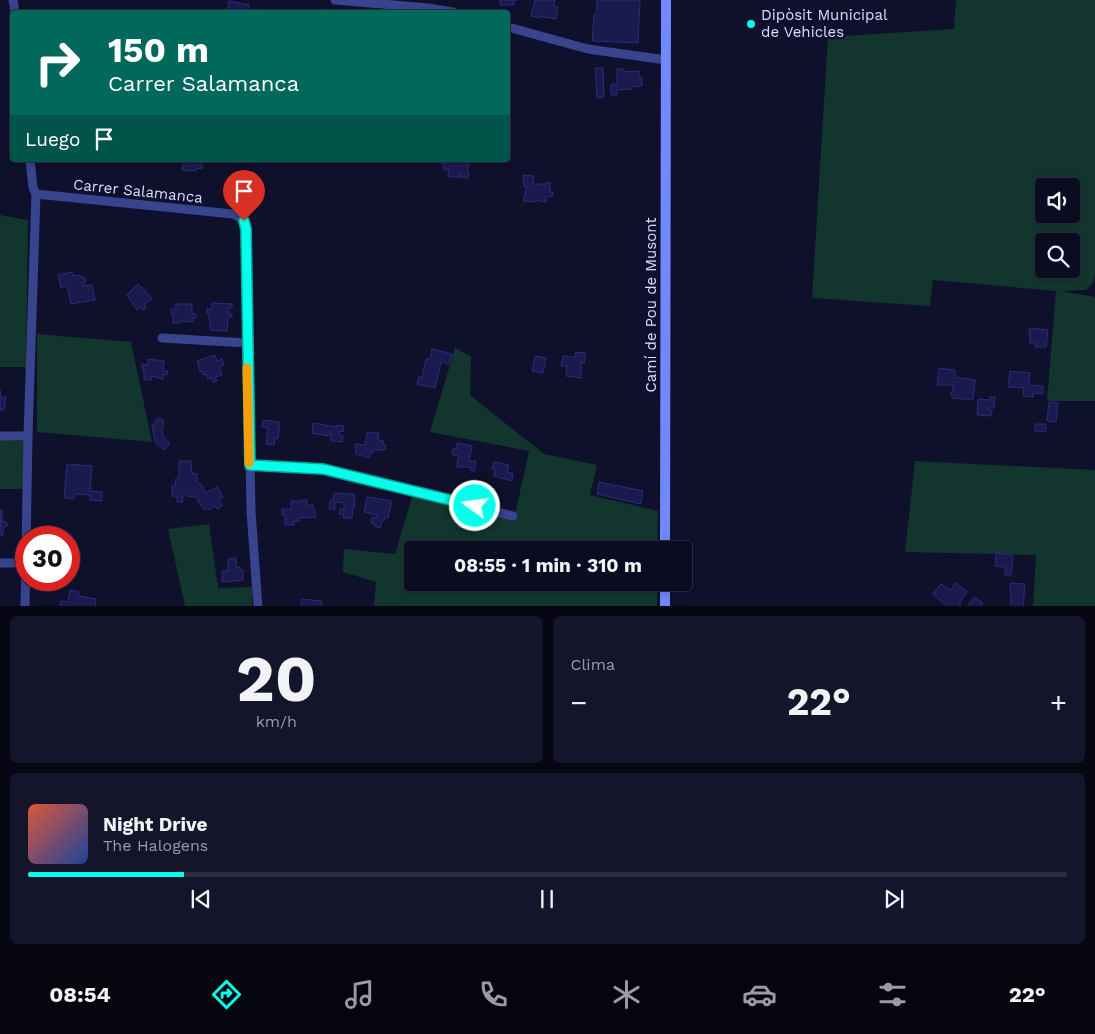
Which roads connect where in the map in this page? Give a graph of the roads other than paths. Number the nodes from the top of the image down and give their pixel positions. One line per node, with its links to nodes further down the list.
1 (335, 0): 3 (street)
2 (666, 0): 5 (street, Camí de Pou de Musont)
3 (440, 10)
4 (510, 28): 5 (street)
5 (666, 60): 15 (street, Camí de Pou de Musont)
6 (30, 162): 7 (street)
7 (36, 194): 9 (street, Carrer Salamanca); 11 (street)
8 (162, 338): 9 (street)
9 (247, 343): 12 (street, Carrer Salamanca)
10 (0, 436): 11 (street)
11 (28, 436): 14 (street)
12 (250, 465): 13 (street); 21 (street, Carrer Salamanca)
13 (513, 516)
14 (27, 526)
15 (665, 541)
16 (0, 563): 17 (street)
17 (15, 563)
18 (25, 591): 20 (street)
19 (665, 591): 22 (street)
20 (25, 606)
21 (258, 606)
22 (665, 606)

